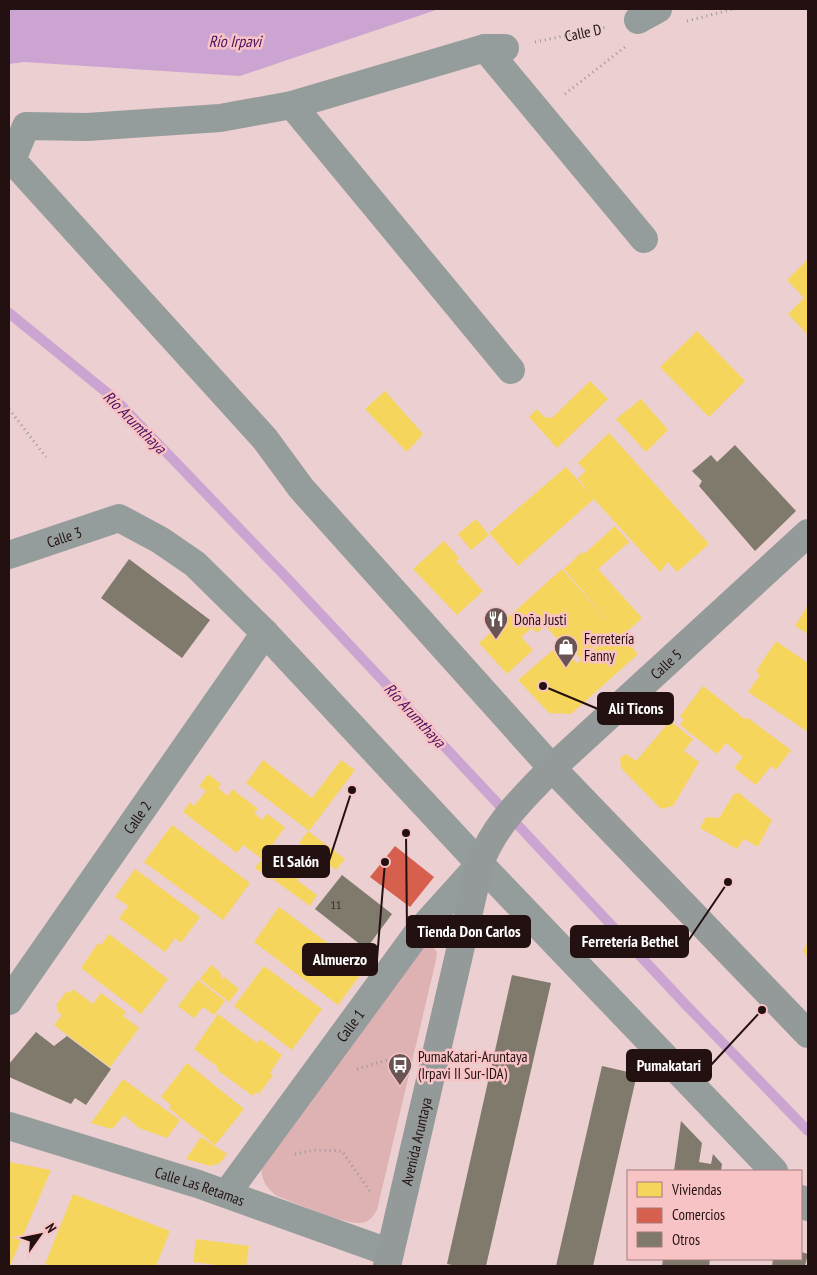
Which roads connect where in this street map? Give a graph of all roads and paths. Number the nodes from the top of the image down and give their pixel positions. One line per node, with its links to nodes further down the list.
1 (648, 15): 2 (path, Calle D)
2 (495, 48): 3 (street); 4 (street)
3 (292, 105): 5 (street); 11 (street)
4 (644, 239)
5 (511, 370)
6 (9, 409): 7 (path)
7 (46, 457)
8 (808, 533): 11 (main road, Calle 5)
9 (9, 555): 10 (street, Calle 3)
10 (265, 633): 13 (street); 14 (street, Calle 2)
11 (552, 768): 12 (main road, Calle 5); 15 (main road)
12 (524, 796): 13 (main road, Avenida Aruntaya)
13 (480, 864): 20 (street); 21 (street, Calle 1); 23 (main road, Avenida Aruntaya)
14 (9, 1001)
15 (808, 1034)
16 (407, 1054): 17 (path)
17 (356, 1070)
18 (9, 1126): 21 (street, Calle Las Retamas)
19 (314, 1150): 22 (path)
20 (773, 1170)
21 (227, 1193): 23 (street, Calle Las Retamas)
22 (372, 1195)
23 (388, 1259)

